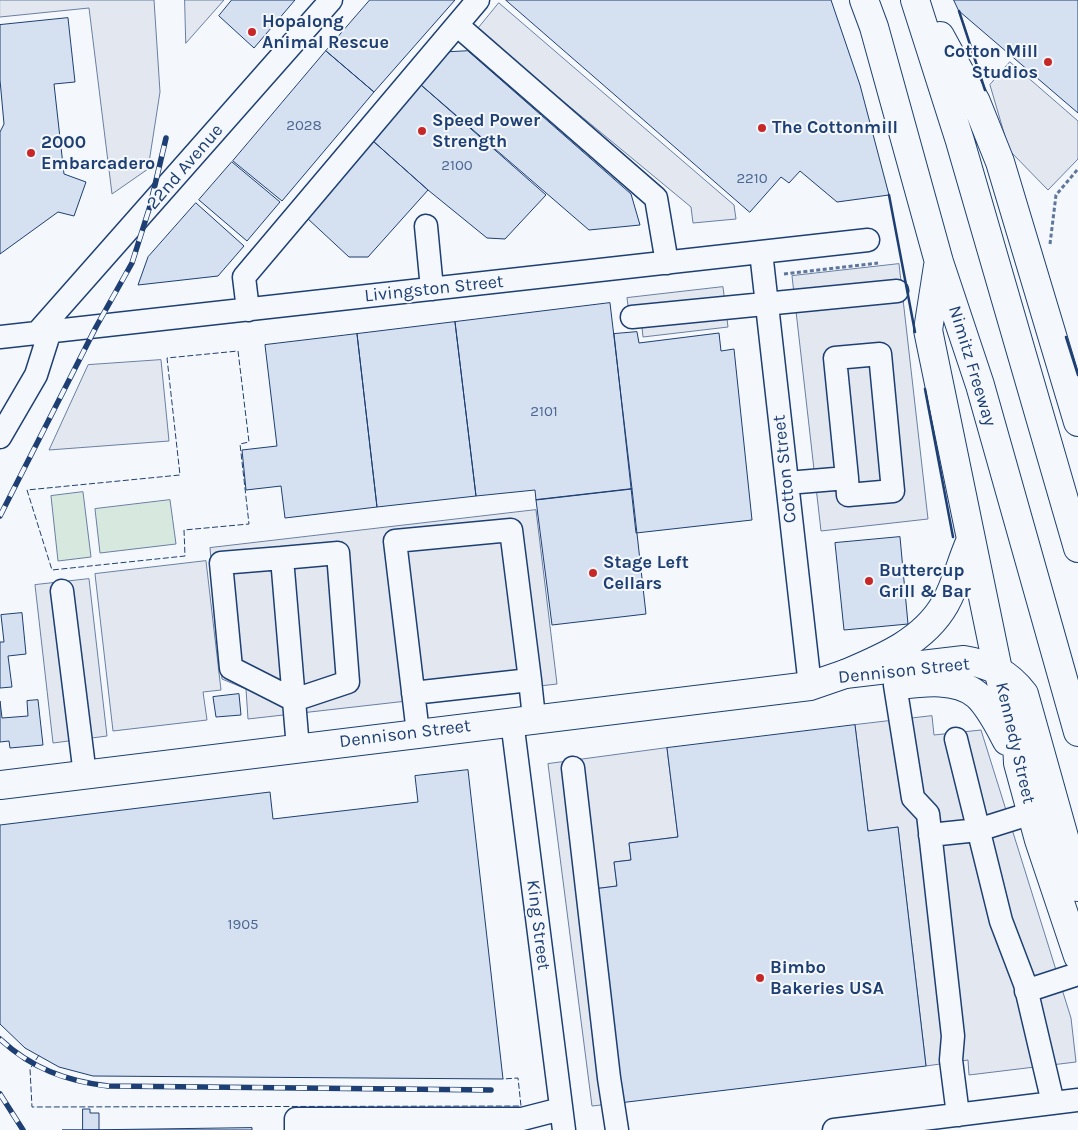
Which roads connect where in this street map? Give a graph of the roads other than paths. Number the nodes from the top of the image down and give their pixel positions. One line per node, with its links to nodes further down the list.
1 (332, 0): 17 (street, 22nd Avenue)
2 (478, 0): 6 (street)
3 (864, 0): 10 (main road, Nimitz Freeway)
4 (915, 0): 24 (main road)
5 (920, 0): 19 (main road)
6 (457, 25): 11 (street); 15 (street)
7 (426, 226): 12 (street)
8 (868, 240): 9 (street, Livingston Street)
9 (761, 252): 11 (street, Livingston Street); 14 (street, Cotton Street)
10 (939, 262): 23 (main road); 35 (main road, Nimitz Freeway)
11 (666, 263): 12 (street, Livingston Street)
12 (432, 289): 15 (street, Livingston Street)
13 (897, 291): 14 (street)
14 (767, 304): 16 (street); 22 (street, Cotton Street)
15 (248, 310): 17 (street, Livingston Street)
16 (632, 317)
17 (44, 332): 18 (street, Livingston Street); 20 (street)
18 (0, 336)
19 (1078, 422)
20 (0, 437)
21 (847, 478): 21 (street); 22 (street)
22 (787, 483): 31 (street, Cotton Street)
23 (970, 542): 27 (main road); 28 (main road)
24 (1078, 548)
25 (282, 558): 33 (street); 33 (street); 33 (street)
26 (62, 591): 41 (street)
27 (998, 670): 28 (main road, Dennison Street); 39 (main road, Kennedy Street); 46 (main road, Kennedy Street)
28 (845, 674): 31 (main road, Dennison Street)
29 (530, 680): 32 (street); 32 (street, King Street); 34 (street, King Street)
30 (895, 685): 31 (main road, Dennison Street); 39 (main road, Dennison Street); 45 (street)
31 (810, 686): 34 (main road, Dennison Street)
32 (413, 694): 36 (street)
33 (294, 700): 38 (street)
34 (523, 720): 36 (main road, Dennison Street); 53 (street, King Street)
35 (1078, 732)
36 (418, 733): 38 (main road, Dennison Street)
37 (956, 739): 44 (street)
38 (298, 748): 41 (main road, Dennison Street)
39 (1018, 763): 43 (main road, Kennedy Street)
40 (573, 768): 55 (street)
41 (85, 775): 42 (main road, Dennison Street)
42 (0, 785)
43 (1032, 813): 44 (street); 47 (main road, Kennedy Street)
44 (978, 830): 45 (street); 49 (street)
45 (930, 835): 52 (street)
46 (1078, 887)
47 (1078, 956)
48 (1078, 974): 49 (street)
49 (1026, 991): 51 (street)
50 (1078, 1100): 51 (street)
51 (1053, 1103): 52 (street)
52 (958, 1115): 56 (street)
53 (562, 1120): 54 (street)
54 (296, 1130)
55 (617, 1130)
56 (834, 1130)

